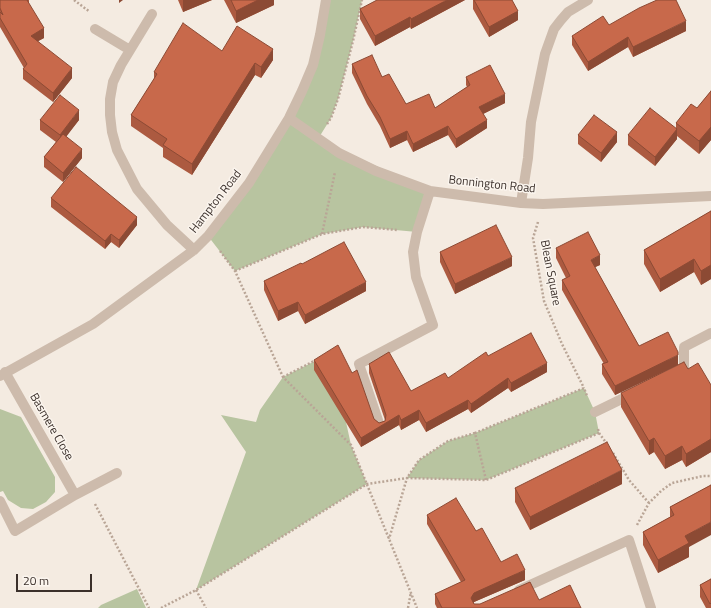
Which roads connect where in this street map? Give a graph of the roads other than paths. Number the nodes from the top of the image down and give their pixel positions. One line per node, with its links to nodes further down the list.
1 (326, 0): 6 (street, Hampton Road)
2 (583, 1): 9 (street)
3 (152, 14): 5 (street)
4 (95, 30): 5 (street)
5 (130, 50): 10 (street)
6 (289, 118): 7 (street, Bonnington Road); 10 (street, Hampton Road)
7 (430, 191): 9 (street, Bonnington Road); 16 (street)
8 (711, 196): 9 (street, Bonnington Road)
9 (520, 203)
10 (194, 250): 12 (street, Hampton Road)
11 (711, 333): 13 (street)
12 (2, 374): 18 (street, Basmere Close)
13 (670, 375)
14 (643, 389): 15 (street)
15 (595, 412)
16 (380, 426)
17 (117, 473): 18 (street)
18 (75, 495): 19 (street)
19 (0, 501)
20 (511, 593): 21 (street)
21 (651, 608)

